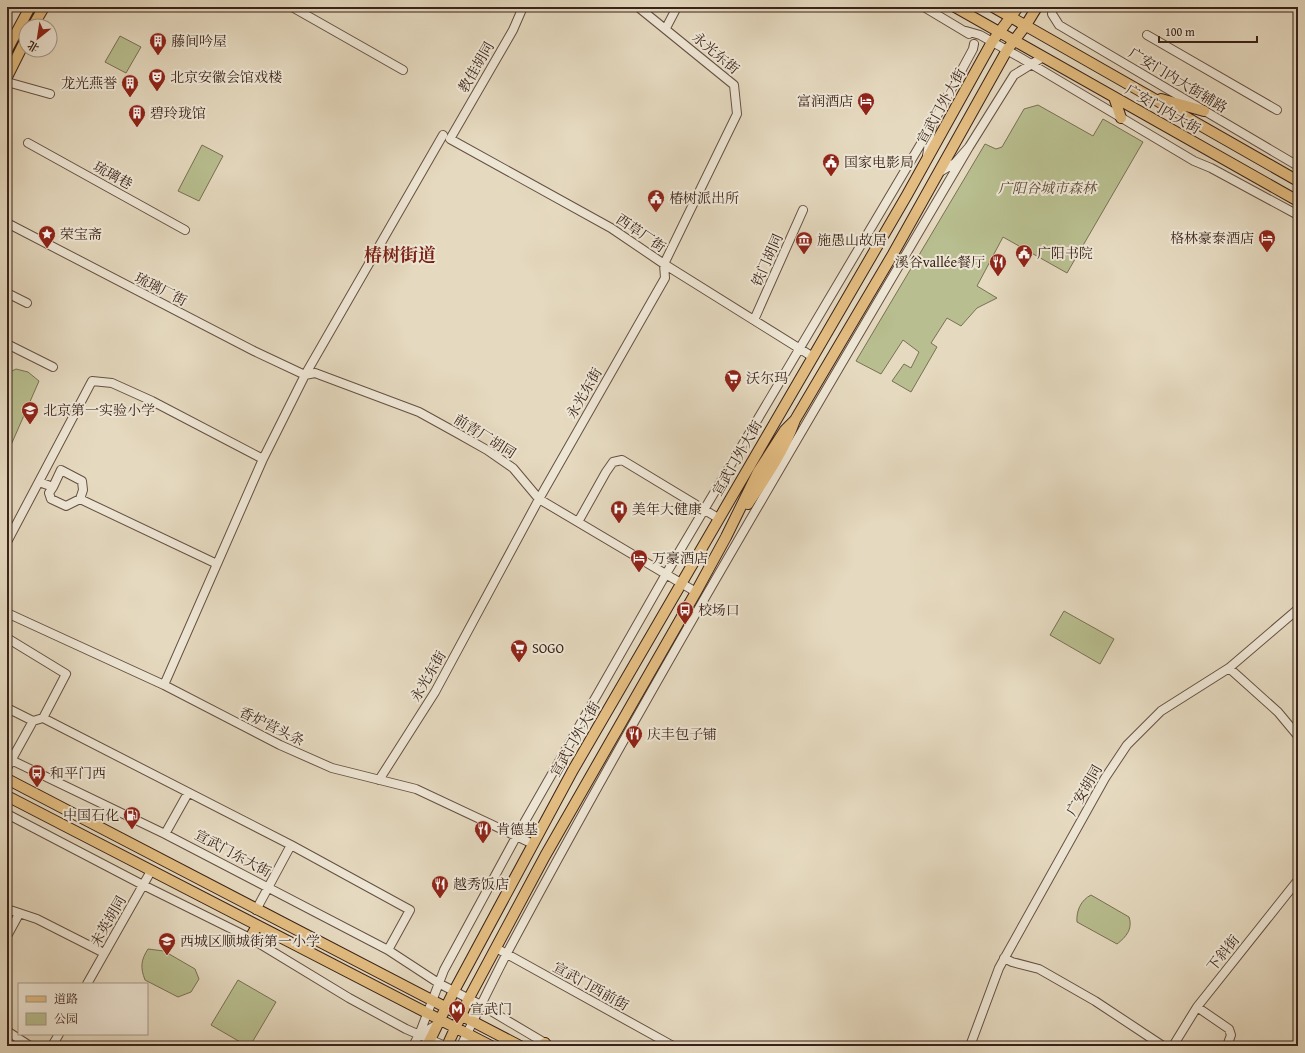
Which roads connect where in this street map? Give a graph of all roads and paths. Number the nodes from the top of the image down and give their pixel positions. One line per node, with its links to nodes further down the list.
1 (30, 7): 23 (main road)
2 (44, 7): 14 (main road)
3 (292, 7): 29 (street)
4 (523, 7): 41 (street, 教佳胡同)
5 (638, 7): 16 (street, 永光东街)
6 (678, 7): 16 (street)
7 (924, 7): 17 (street)
8 (955, 7): 18 (main road, 广安门内大街)
9 (993, 7): 13 (main road, 广安门内大街)
10 (1018, 7): 13 (main road, 宣武门外大街)
11 (1037, 7): 15 (main road, 宣武门外大街)
12 (1053, 8): 38 (street, 广安门内大街辅路)
13 (1012, 17): 15 (main road, 广安门内大街); 18 (main road, 宣武门外大街)
14 (38, 18)
15 (1026, 25): 20 (main road, 宣武门外大街); 35 (main road, 广安门内大街)
16 (666, 28): 53 (street, 永光东街)
17 (966, 31): 21 (street); 22 (street)
18 (1000, 33): 20 (main road, 广安门内大街); 21 (main road, 宣武门外大街)
19 (1147, 35): 37 (street)
20 (1014, 40): 24 (main road, 宣武门外大街); 26 (main road, 广安门内大街)
21 (992, 42): 24 (street); 27 (main road, 宣武门外大街)
22 (974, 44): 27 (street); 40 (street)
23 (8, 45)
24 (1007, 50): 28 (street); 46 (main road, 宣武门外大街)
25 (18, 55): 32 (main road)
26 (1043, 57): 28 (street); 36 (main road, 广安门内大街)
27 (982, 61): 44 (main road, 宣武门外大街)
28 (1031, 64): 30 (street); 31 (street)
29 (403, 70)
30 (1023, 70): 31 (street); 43 (street)
31 (1042, 71): 39 (street)
32 (7, 77)
33 (7, 82): 34 (street)
34 (50, 94)
35 (1146, 95): 38 (main road); 47 (main road, 广安门内大街)
36 (1114, 97): 39 (main road); 48 (main road, 广安门内大街)
37 (1277, 110)
38 (1204, 111): 45 (street, 广安门内大街辅路)
39 (1121, 118): 50 (street)
40 (932, 125): 44 (street); 58 (street)
41 (446, 137): 53 (street, 西草厂街); 61 (street, 教佳胡同)
42 (28, 143): 52 (street, 琉璃巷)
43 (969, 147): 46 (street); 107 (street)
44 (926, 161): 59 (main road, 宣武门外大街)
45 (1298, 166)
46 (938, 174): 74 (main road, 宣武门外大街)
47 (1298, 181)
48 (1298, 201)
49 (804, 210): 56 (street, 铁门胡同)
50 (1298, 215)
51 (7, 223): 61 (street, 琉璃厂街)
52 (185, 230)
53 (664, 264): 56 (street, 西草厂街); 66 (street, 永光东街)
54 (7, 293): 55 (street)
55 (27, 303)
56 (754, 320): 58 (street, 西草厂街)
57 (7, 344): 60 (street)
58 (798, 348): 59 (street, 西草厂街); 67 (street)
59 (813, 357): 68 (main road, 宣武门外大街)
60 (53, 367)
61 (305, 375): 62 (street, 教佳胡同); 66 (street, 前青厂胡同)
62 (263, 459): 63 (street); 71 (street, 教佳胡同)
63 (39, 482): 64 (street); 70 (street)
64 (52, 487): 65 (street); 65 (street)
65 (80, 499): 71 (street)
66 (538, 499): 69 (street, 前青厂胡同); 86 (street, 永光东街)
67 (705, 510): 68 (street); 69 (street); 72 (street)
68 (718, 518): 73 (main road, 宣武门外大街)
69 (578, 522): 72 (street, 前青厂胡同)
70 (7, 542)
71 (217, 564): 79 (street, 教佳胡同)
72 (666, 574): 73 (street, 前青厂胡同); 91 (street)
73 (681, 583): 74 (street, 前青厂胡同); 92 (main road, 宣武门外大街)
74 (696, 592): 104 (main road, 宣武门外大街)
75 (1298, 609): 78 (street, 广安胡同)
76 (7, 613): 79 (street, 香炉营头条)
77 (7, 638): 81 (street)
78 (1228, 668): 83 (street); 108 (street, 广安胡同)
79 (164, 685): 86 (street, 香炉营头条)
80 (7, 708): 82 (street)
81 (43, 718): 82 (street); 87 (street)
82 (33, 721): 84 (street)
83 (1298, 736)
84 (8, 762): 90 (street, 宣武门东大街)
85 (7, 779): 99 (main road)
86 (379, 780): 91 (street, 香炉营头条)
87 (188, 793): 90 (street); 93 (street)
88 (7, 796): 94 (main road)
89 (7, 814): 96 (street)
90 (165, 834): 97 (street, 宣武门东大街)
91 (516, 837): 92 (street, 香炉营头条); 110 (street)
92 (533, 844): 111 (main road, 宣武门外大街)
93 (291, 845): 97 (street); 105 (street)
94 (150, 871): 96 (street, 未英胡同); 101 (main road)
95 (1298, 880): 115 (street, 下斜街)
96 (143, 885): 103 (street); 106 (street, 未英胡同)
97 (269, 888): 99 (street); 105 (street, 宣武门东大街)
98 (7, 909): 100 (street)
99 (256, 910): 114 (main road)
100 (18, 914): 102 (street); 106 (street)
101 (257, 926): 103 (main road); 118 (main road)
102 (7, 936)
103 (250, 938): 123 (street)
104 (496, 948): 107 (street, 宣武门西前街); 112 (main road, 宣武门外大街)
105 (388, 950): 110 (street, 宣武门东大街)
106 (104, 953): 109 (street, 未英胡同)
107 (506, 954): 113 (street); 134 (street, 宣武门西前街)
108 (1004, 958): 135 (street, 广安胡同); 136 (street)
109 (88, 983)
110 (440, 984): 111 (street, 宣武门东大街); 123 (street)
111 (454, 991): 112 (street, 宣武门东大街); 114 (main road, 宣武门外大街)
112 (469, 998): 113 (street, 宣武门东大街); 116 (main road, 宣武门外大街)
113 (481, 1005): 117 (street); 125 (street, 宣武门东大街)
114 (446, 1007): 116 (main road); 118 (main road, 宣武门外大街)
115 (1197, 1007): 137 (street, 下斜街); 138 (street)
116 (462, 1015): 117 (main road); 119 (main road, 宣武门外大街)
117 (473, 1021): 121 (street); 133 (main road)
118 (439, 1022): 119 (main road); 123 (street); 124 (main road, 宣武门外大街)
119 (456, 1028): 121 (main road); 129 (main road, 宣武门外大街)
120 (7, 1031): 126 (street)
121 (467, 1033): 130 (street); 131 (street); 132 (main road)
122 (58, 1035): 127 (street)
123 (419, 1035): 124 (street); 128 (street)
124 (429, 1043): 129 (street)
125 (548, 1045)
126 (30, 1046)
127 (52, 1046)
128 (413, 1046)
129 (446, 1046)
130 (460, 1046)
131 (470, 1046)
132 (491, 1046)
133 (520, 1046)
134 (673, 1046)
135 (970, 1046)
136 (1163, 1046)
137 (1173, 1046)
138 (1227, 1046)

